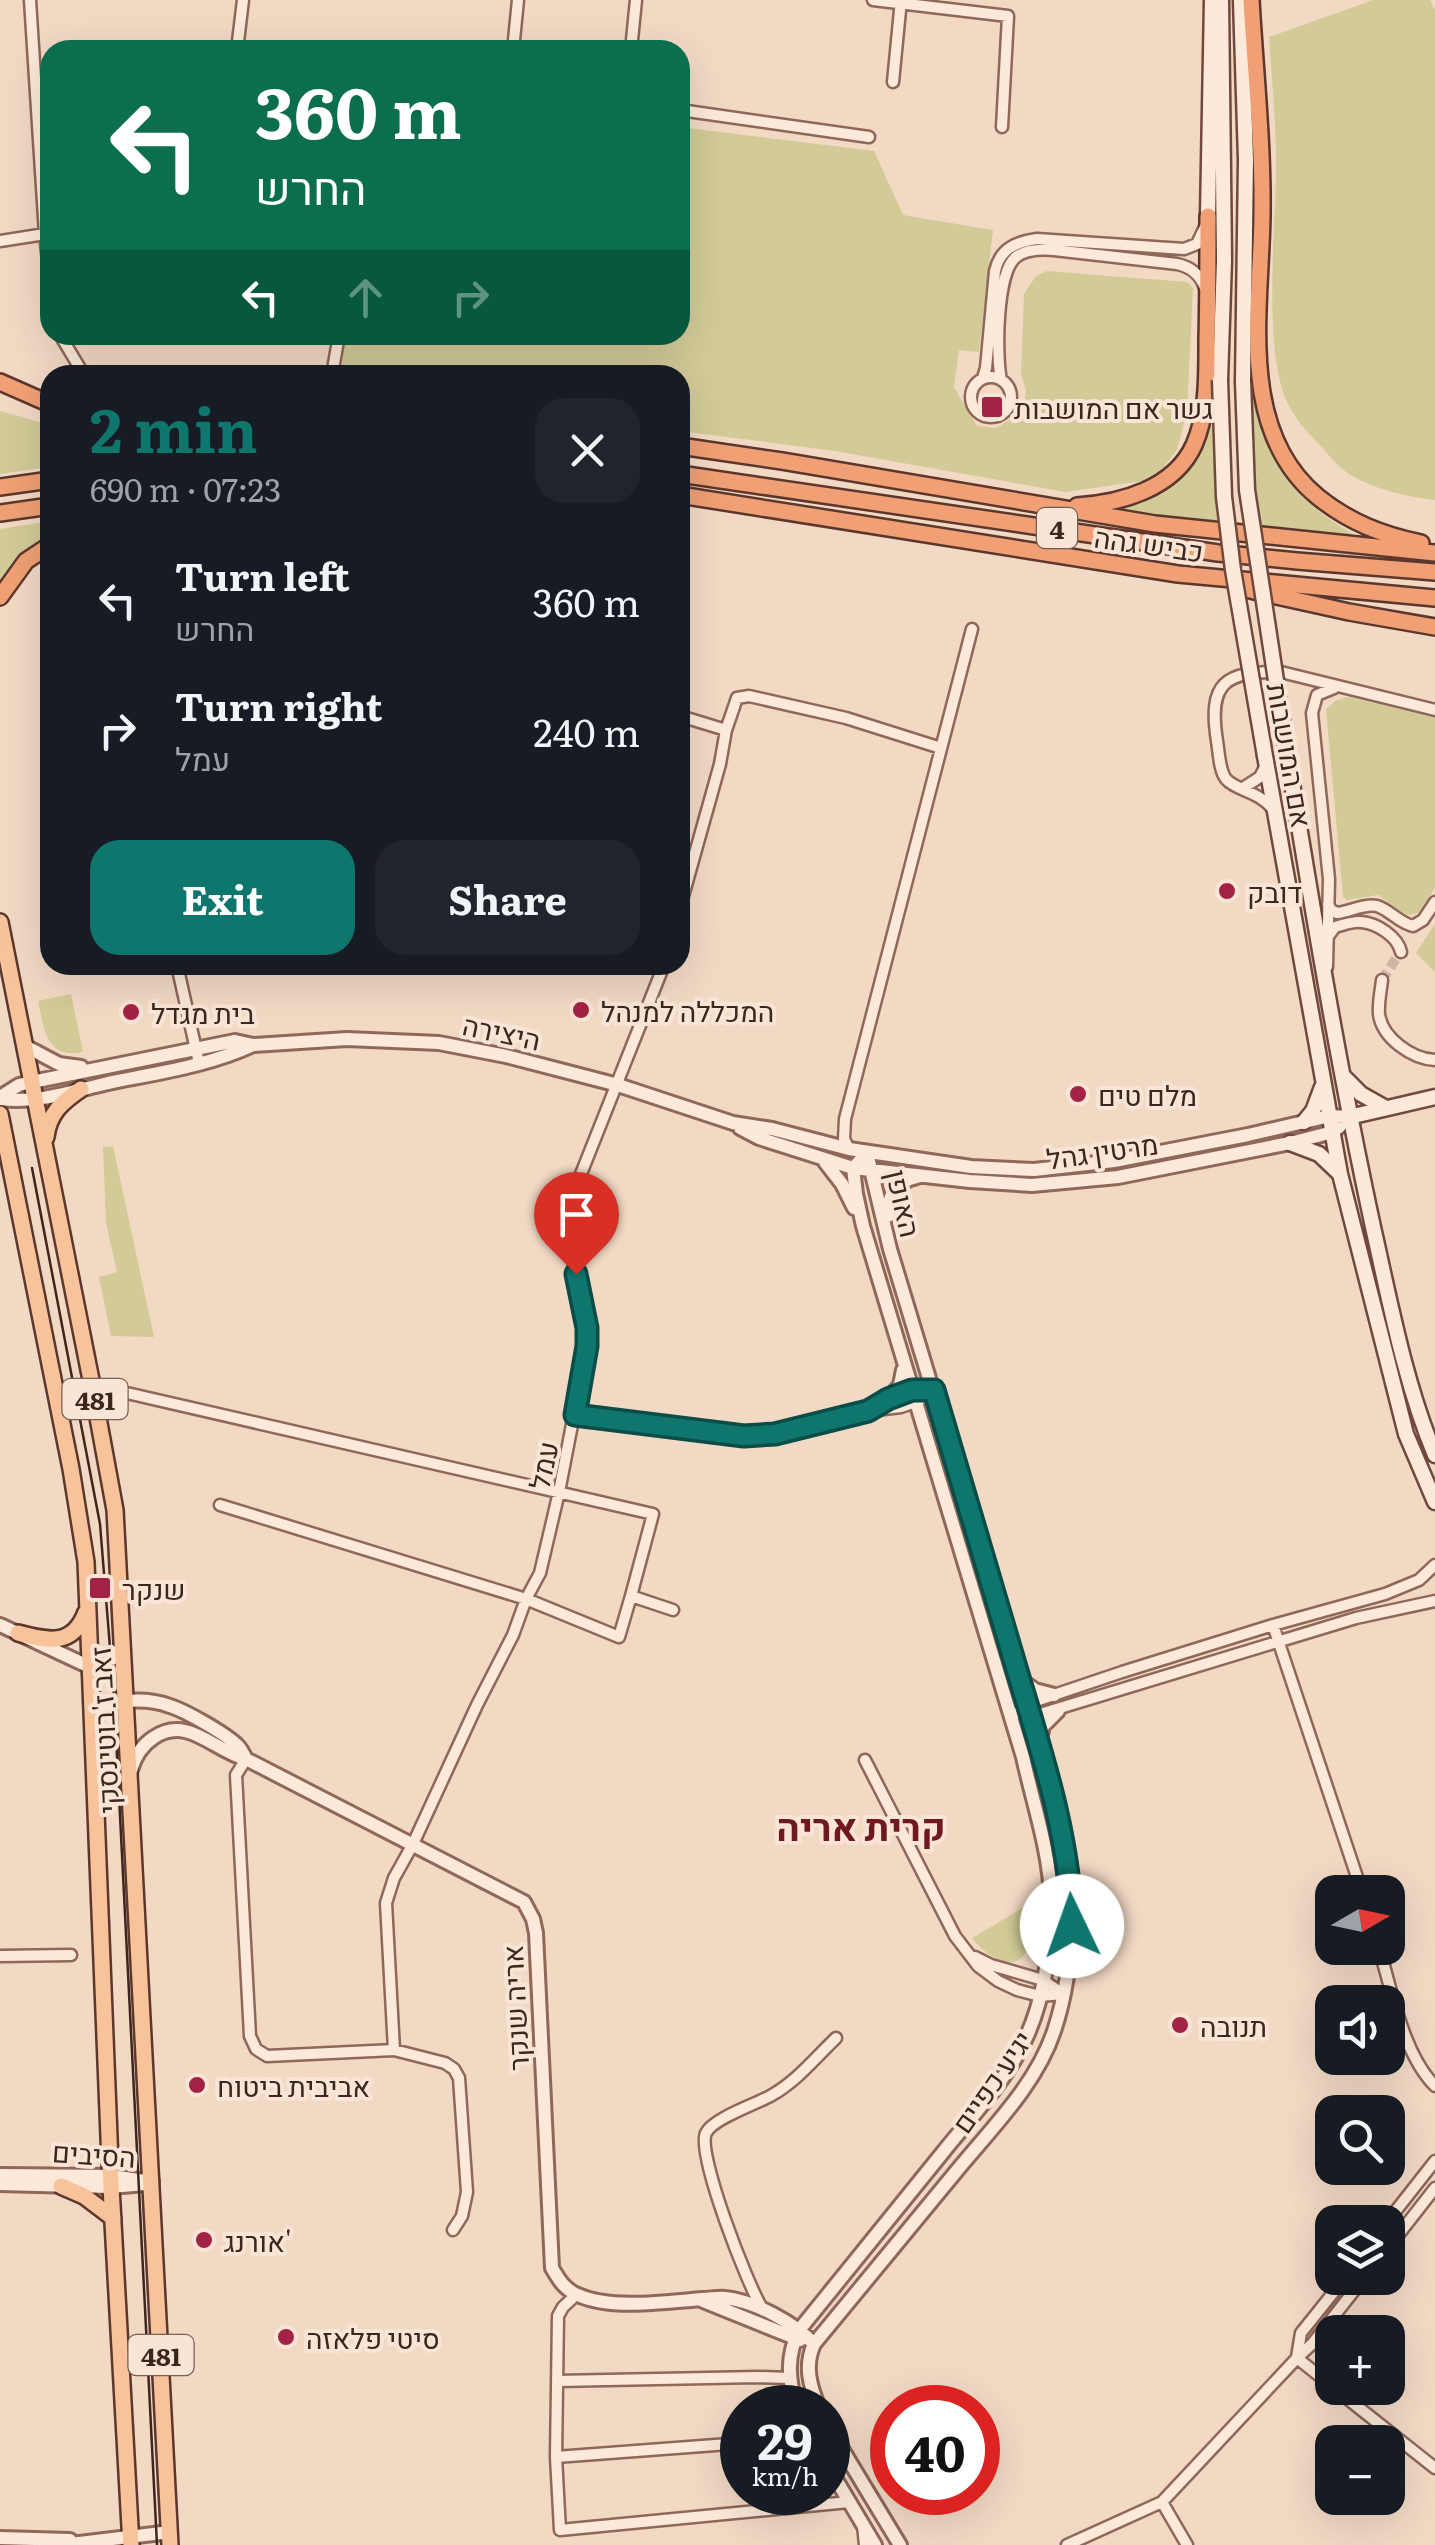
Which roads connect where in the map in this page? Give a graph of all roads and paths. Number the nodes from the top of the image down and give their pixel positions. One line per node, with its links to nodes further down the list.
1 (30, 0): 17 (street)
2 (243, 0): 11 (street)
3 (518, 0): 12 (street)
4 (636, 0): 13 (street)
5 (872, 0): 10 (street)
6 (1212, 0): 19 (main road)
7 (1220, 0): 52 (main road, אם המושבות, bridge)
8 (1242, 0): 64 (main road, אם המושבות, bridge)
9 (1250, 0): 37 (highway)
10 (900, 2): 14 (street); 16 (street)
11 (238, 40)
12 (513, 40)
13 (633, 40)
14 (892, 82)
15 (690, 111): 18 (street)
16 (1002, 127)
17 (40, 129)
18 (869, 137)
19 (1208, 216): 22 (highway); 23 (street)
20 (40, 235): 21 (street)
21 (0, 241)
22 (1208, 301): 24 (street); 35 (highway)
23 (983, 378): 24 (street); 24 (street)
24 (1001, 380)
25 (0, 382): 27 (highway)
26 (0, 394): 28 (highway)
27 (40, 400)
28 (40, 403)
29 (690, 447): 35 (highway)
30 (690, 475): 39 (highway, כביש גהה / 4)
31 (40, 481): 32 (highway)
32 (1, 487)
33 (690, 497): 40 (highway, כביש גהה / 4)
34 (40, 507): 36 (highway)
35 (1058, 507): 37 (highway)
36 (4, 512)
37 (1435, 550)
38 (40, 551): 41 (highway)
39 (1435, 572)
40 (1178, 574): 42 (highway, כביש גהה / 4); 43 (highway)
41 (0, 597)
42 (1435, 598)
43 (1435, 627)
44 (972, 629): 51 (street)
45 (1308, 678): 46 (street); 48 (street); 53 (street)
46 (1340, 687): 47 (street); 48 (street)
47 (1435, 710)
48 (1312, 713): 57 (street)
49 (690, 719): 50 (street)
50 (726, 730): 51 (street); 55 (street)
51 (941, 748): 86 (street)
52 (1266, 760): 53 (street); 54 (main road, אם המושבות)
53 (1243, 788): 54 (street)
54 (1276, 812): 73 (main road, אם המושבות)
55 (690, 871)
56 (1435, 902): 58 (street)
57 (1328, 904): 58 (street); 60 (street)
58 (1423, 920): 60 (street)
59 (0, 922): 66 (main road, זאב ז'בוטינסקי / 481)
60 (1328, 941): 64 (street)
61 (179, 975): 67 (street)
62 (660, 975): 74 (street, עמל)
63 (1382, 980): 68 (street)
64 (1327, 994): 71 (main road, אם המושבות)
65 (253, 1045): 67 (street, היצירה); 69 (street, היצירה); 74 (street, היצירה)
66 (25, 1046): 70 (street); 72 (main road, זאב ז'בוטינסקי / 481)
67 (196, 1047): 69 (street); 70 (street, היצירה)
68 (1435, 1060)
69 (199, 1063): 75 (street, היצירה)
70 (94, 1069): 72 (street, היצירה)
71 (1341, 1074): 79 (main road); 81 (main road, אם המושבות)
72 (32, 1082): 77 (street, היצירה); 78 (main road, זאב ז'בוטינסקי / 481)
73 (1324, 1082): 82 (main road); 84 (main road, אם המושבות)
74 (618, 1084): 83 (street, היצירה); 102 (street, עמל)
75 (82, 1089): 78 (street, היצירה); 89 (main road)
76 (1435, 1097): 79 (main road, מרטין גהל)
77 (0, 1098): 78 (street, היצירה)
78 (36, 1100): 89 (main road, זאב ז'בוטינסקי / 481)
79 (1386, 1108): 81 (main road, מרטין גהל)
80 (0, 1114): 111 (main road, זאב ז'בוטינסקי / 481)
81 (1349, 1118): 84 (street, מרטין גהל); 103 (main road, אם המושבות)
82 (1304, 1122): 84 (street, מרטין גהל); 87 (street, מרטין גהל)
83 (732, 1123): 86 (street, היצירה); 88 (street, היצירה)
84 (1331, 1124): 85 (street, מרטין גהל); 92 (main road, אם המושבות)
85 (1290, 1143): 92 (main road); 93 (street, מרטין גהל)
86 (850, 1149): 87 (street, היצירה)
87 (867, 1152): 90 (street, האופן); 91 (street, האופן)
88 (819, 1158): 90 (street, היצירה); 94 (street)
89 (47, 1161): 97 (main road, זאב ז'בוטינסקי / 481)
90 (854, 1168): 91 (street, מרטין גהל); 94 (street, האופן)
91 (872, 1170): 93 (street, מרטין גהל); 95 (street, האופן)
92 (1340, 1174): 105 (main road, אם המושבות)
93 (923, 1176): 95 (street)
94 (863, 1226): 96 (street, האופן)
95 (890, 1248): 98 (street, האופן)
96 (904, 1362): 99 (street, האופן); 100 (street)
97 (92, 1385): 104 (street); 117 (main road, זאב ז'בוטינסקי / 481)
98 (934, 1390): 99 (street); 119 (street, יגיע כפיים)
99 (914, 1396): 100 (street); 101 (street); 124 (street, יגיע כפיים)
100 (888, 1399): 101 (street)
101 (868, 1411): 102 (street)
102 (575, 1415): 104 (street, עמל)
103 (1435, 1455)
104 (559, 1492): 108 (street); 109 (street, עמל)
105 (1435, 1502)
106 (220, 1505): 109 (street)
107 (1435, 1566): 113 (street)
108 (631, 1596): 109 (street); 112 (street)
109 (526, 1599): 130 (street, עמל)
110 (1435, 1602): 116 (street)
111 (88, 1608): 115 (main road); 118 (main road, זאב ז'בוטינסקי / 481)
112 (673, 1610)
113 (1272, 1624): 116 (street); 120 (street)
114 (0, 1625): 115 (street)
115 (18, 1633): 118 (street)
116 (1277, 1641): 123 (street); 131 (street)
117 (124, 1645): 118 (street); 121 (main road, זאב ז'בוטינסקי / 481)
118 (90, 1668): 125 (main road, זאב ז'בוטינסקי / 481)
119 (1020, 1678): 120 (street); 122 (street, יגיע כפיים)
120 (1054, 1695): 122 (street)
121 (127, 1702): 125 (street); 127 (street, אריה שנקר); 129 (main road, זאב ז'בוטינסקי / 481)
122 (1029, 1711): 123 (street); 124 (street); 126 (street, יגיע כפיים)
123 (1058, 1711): 126 (street)
124 (1011, 1718): 136 (street, יגיע כפיים)
125 (92, 1725): 144 (main road, זאב ז'בוטינסקי / 481)
126 (1040, 1747): 137 (street, יגיע כפיים)
127 (246, 1759): 129 (street, אריה שנקר); 130 (street, אריה שנקר); 140 (street)
128 (865, 1760): 132 (street)
129 (130, 1771): 145 (main road, זאב ז'בוטינסקי / 481)
130 (413, 1844): 140 (street, עמל); 154 (street, אריה שנקר)
131 (1356, 1875)
132 (966, 1950): 136 (street); 138 (street)
133 (71, 1955): 134 (street)
134 (0, 1956)
135 (1384, 1965): 141 (street)
136 (1043, 1980): 137 (street); 138 (street, יגיע כפיים)
137 (1064, 1994): 138 (street); 162 (street, יגיע כפיים)
138 (1040, 1996): 159 (street, יגיע כפיים)
139 (836, 2038): 153 (street)
140 (394, 2050): 152 (street)
141 (1435, 2086)
142 (1435, 2162): 149 (street)
143 (0, 2175): 144 (street, הסיבים)
144 (111, 2182): 145 (street, הסיבים); 147 (street, הסיבים); 150 (main road, זאב ז'בוטינסקי / 481)
145 (152, 2182): 180 (main road, זאב ז'בוטינסקי / 481)
146 (0, 2184): 147 (street, הסיבים)
147 (61, 2186): 150 (main road)
148 (1433, 2195): 151 (street)
149 (1401, 2205)
150 (113, 2218): 182 (main road, זאב ז'בוטינסקי / 481)
151 (1405, 2228)
152 (454, 2230)
153 (750, 2286): 157 (street); 160 (street)
154 (576, 2295): 158 (street); 167 (street)
155 (1331, 2295): 163 (street)
156 (1351, 2295): 163 (street)
157 (725, 2298): 158 (street); 160 (street)
158 (701, 2300): 160 (street)
159 (821, 2304): 160 (street); 161 (street, יגיע כפיים)
160 (767, 2317): 161 (street); 164 (street)
161 (798, 2334): 162 (street); 164 (street)
162 (814, 2344): 169 (street)
163 (1297, 2358): 165 (street); 175 (street)
164 (789, 2362): 166 (street)
165 (1315, 2372)
166 (790, 2378): 167 (street); 168 (street)
167 (557, 2381): 172 (street)
168 (792, 2385)
169 (812, 2385)
170 (1356, 2405): 174 (street)
171 (720, 2445): 172 (street)
172 (556, 2457): 177 (street)
173 (850, 2462): 186 (street)
174 (1435, 2468)
175 (1162, 2502): 187 (street); 188 (street)
176 (850, 2504): 178 (street)
177 (720, 2514)
178 (862, 2524): 184 (street); 185 (street)
179 (0, 2538): 181 (street)
180 (170, 2538): 182 (street)
181 (83, 2541): 182 (street); 183 (street)
182 (130, 2542)
183 (64, 2545)
184 (865, 2545)
185 (876, 2545)
186 (900, 2545)
187 (1067, 2545)
188 (1187, 2545)

